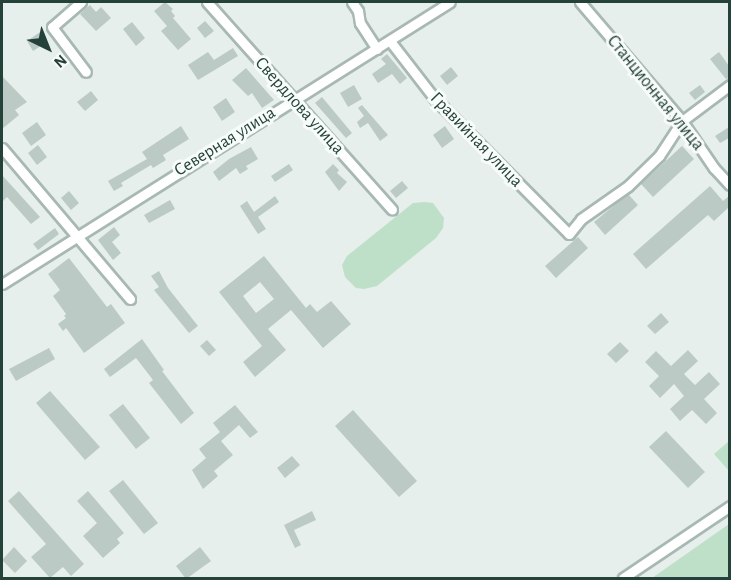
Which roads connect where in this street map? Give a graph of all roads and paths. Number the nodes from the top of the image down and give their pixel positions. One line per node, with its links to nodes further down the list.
1 (81, 2): 8 (street)
2 (207, 2): 10 (street, Свердлова улица)
3 (352, 2): 7 (street)
4 (450, 2): 6 (street, Северная улица)
5 (580, 2): 11 (street, Станционная улица)
6 (390, 41): 7 (street, Северная улица); 11 (street, Гравийная улица)
7 (377, 49): 10 (street, Северная улица)
8 (86, 72)
9 (729, 85): 11 (street)
10 (293, 100): 14 (street, Свердлова улица); 15 (street, Северная улица)
11 (682, 121): 13 (street, Станционная улица)
12 (2, 148): 15 (street)
13 (729, 185)
14 (392, 210)
15 (77, 235): 16 (street, Северная улица); 17 (street)
16 (2, 284)
17 (130, 299)
18 (729, 506): 19 (street)
19 (623, 579)

